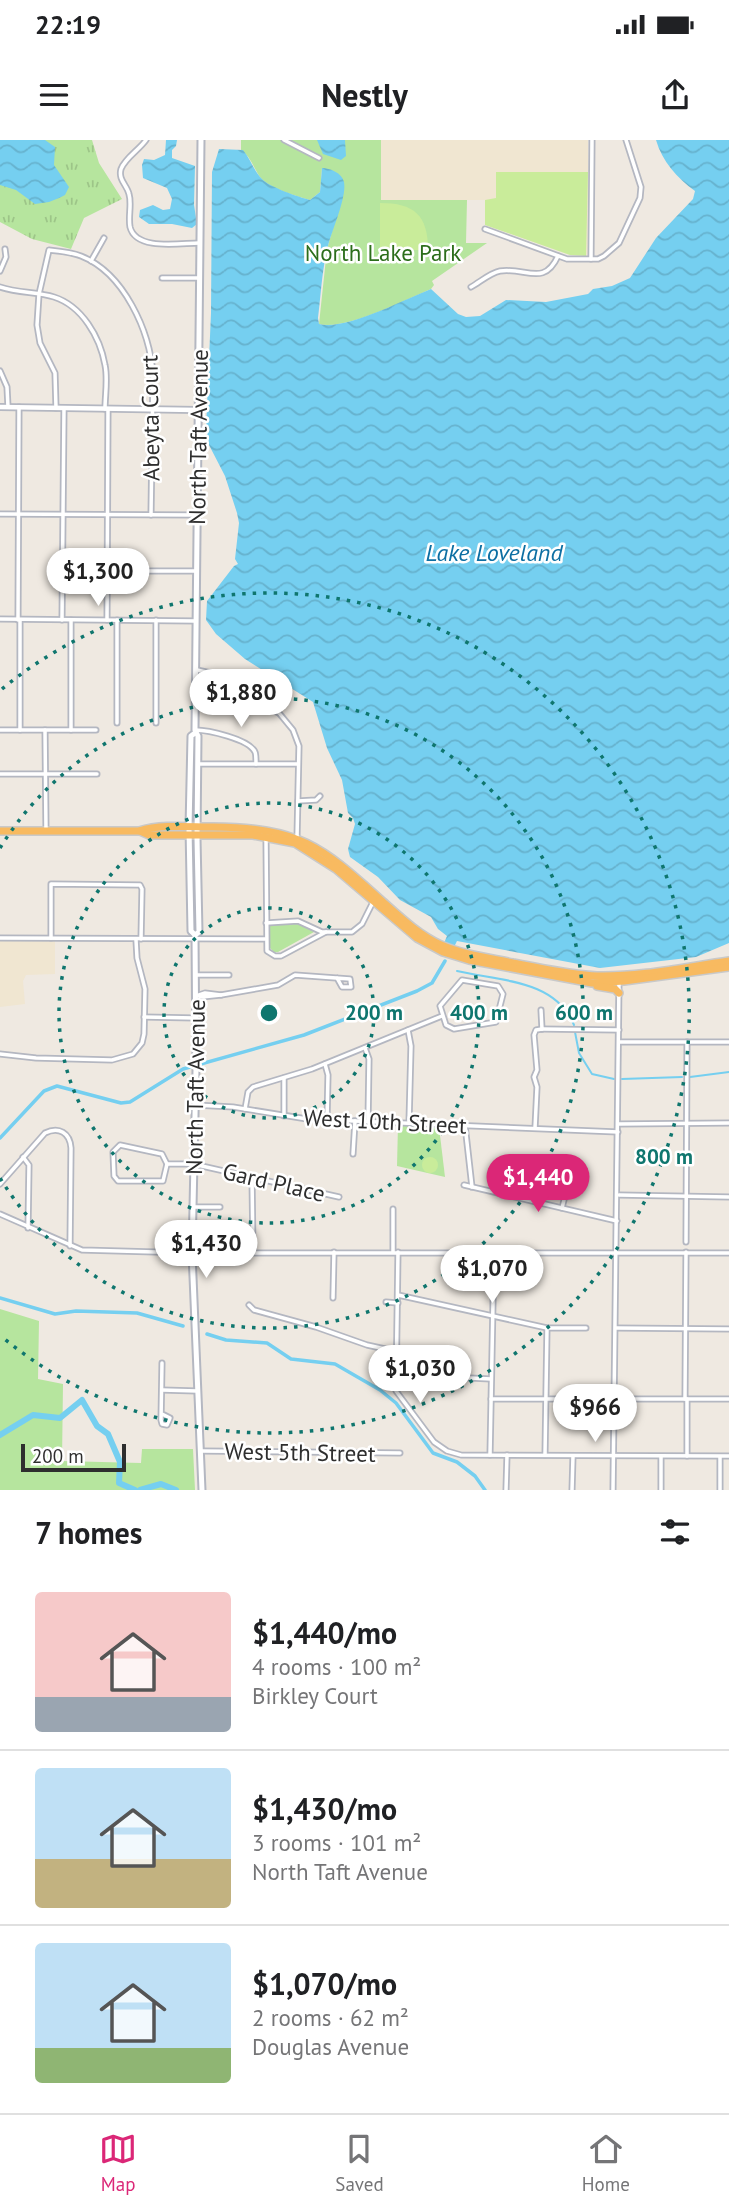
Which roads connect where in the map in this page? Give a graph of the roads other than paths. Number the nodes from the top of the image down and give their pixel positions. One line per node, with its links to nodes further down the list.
1 (146, 140): 9 (street)
2 (201, 140): 9 (main road, North Taft Avenue)
3 (284, 140): 6 (street)
4 (592, 140): 12 (street)
5 (626, 140): 12 (street)
6 (319, 158)
7 (485, 229): 11 (street)
8 (104, 238): 13 (street)
9 (201, 243): 16 (main road, North Taft Avenue)
10 (5, 249): 14 (street)
11 (558, 256): 12 (street); 18 (street)
12 (592, 259)
13 (91, 261): 19 (street, Abeyta Court); 27 (street, Abeyta Court)
14 (0, 271)
15 (162, 278): 16 (street)
16 (201, 278): 28 (main road, North Taft Avenue)
17 (0, 287): 19 (street)
18 (471, 287)
19 (39, 294): 24 (street); 26 (street)
20 (0, 372): 22 (street)
21 (0, 407): 22 (street)
22 (8, 407): 23 (street)
23 (19, 407): 24 (street); 30 (street)
24 (56, 408): 25 (street)
25 (64, 408): 26 (street); 31 (street)
26 (106, 409): 27 (street); 32 (street)
27 (152, 410): 28 (street); 33 (street, Abeyta Court)
28 (197, 410): 34 (main road, North Taft Avenue)
29 (0, 514): 30 (street)
30 (18, 514): 31 (street); 38 (street)
31 (63, 514): 32 (street); 39 (street)
32 (107, 514): 33 (street); 41 (street)
33 (151, 515): 34 (street)
34 (196, 515): 36 (main road, North Taft Avenue)
35 (138, 571): 36 (street)
36 (197, 571): 44 (main road, North Taft Avenue)
37 (0, 620): 38 (street)
38 (19, 620): 39 (street); 49 (street)
39 (62, 620): 40 (street)
40 (71, 620): 41 (street); 51 (street)
41 (107, 620): 42 (street)
42 (117, 620): 43 (street); 46 (street)
43 (156, 620): 44 (street); 47 (street)
44 (197, 621): 45 (main road, North Taft Avenue)
45 (197, 670): 53 (main road, North Taft Avenue); 56 (street)
46 (117, 723)
47 (156, 723)
48 (0, 730): 49 (street)
49 (20, 730): 50 (street)
50 (45, 730): 51 (street); 58 (street)
51 (71, 730): 52 (street)
52 (96, 730)
53 (195, 731): 54 (main road, North Taft Avenue); 55 (street); 63 (main road, North Taft Avenue)
54 (198, 764): 55 (street); 63 (main road, North Taft Avenue)
55 (256, 764): 56 (street)
56 (298, 764): 61 (street)
57 (0, 774): 58 (street)
58 (46, 774): 59 (street); 64 (street)
59 (97, 774)
60 (320, 796): 61 (street)
61 (298, 801): 66 (street)
62 (0, 831): 64 (highway)
63 (193, 831): 64 (highway); 65 (highway); 71 (main road, North Taft Avenue)
64 (46, 832)
65 (266, 833): 66 (highway); 68 (street)
66 (296, 840): 67 (highway)
67 (375, 898): 69 (street); 80 (highway); 81 (highway)
68 (266, 922): 69 (street); 74 (street)
69 (326, 932): 74 (street)
70 (0, 937): 72 (street)
71 (195, 937): 73 (street); 74 (street); 77 (main road, North Taft Avenue)
72 (51, 938): 73 (street); 73 (street)
73 (139, 939): 86 (street)
74 (265, 939)
75 (729, 961): 80 (highway)
76 (729, 967): 80 (highway)
77 (197, 975): 78 (street); 83 (main road, North Taft Avenue)
78 (229, 975)
79 (337, 978): 83 (street)
80 (619, 979): 81 (highway); 82 (street)
81 (590, 983): 82 (highway)
82 (619, 993): 90 (street)
83 (198, 995): 87 (main road, North Taft Avenue)
84 (541, 1010): 88 (street)
85 (442, 1016): 85 (street); 89 (street)
86 (144, 1017): 87 (street); 95 (street)
87 (196, 1018): 98 (main road, North Taft Avenue)
88 (541, 1029): 90 (street); 109 (street)
89 (408, 1030): 94 (street); 104 (street)
90 (620, 1030): 91 (street)
91 (619, 1042): 92 (street); 107 (street)
92 (687, 1042): 93 (street); 105 (street)
93 (729, 1042)
94 (365, 1047): 96 (street); 103 (street)
95 (0, 1054)
96 (325, 1064): 97 (street); 101 (street)
97 (284, 1078): 99 (street); 100 (street)
98 (195, 1105): 99 (street, West 10th Street); 114 (main road, North Taft Avenue)
99 (245, 1109): 100 (street, West 10th Street)
100 (284, 1116): 101 (street, West 10th Street)
101 (327, 1120): 102 (street, West 10th Street)
102 (355, 1121): 103 (street, West 10th Street); 111 (street)
103 (368, 1122): 104 (street, West 10th Street)
104 (409, 1123): 108 (street, West 10th Street)
105 (687, 1123): 106 (street); 107 (street); 124 (street)
106 (729, 1123)
107 (619, 1124): 110 (street)
108 (465, 1125): 109 (street, West 10th Street); 119 (street)
109 (535, 1128): 110 (street, West 10th Street)
110 (618, 1132): 120 (street)
111 (354, 1154)
112 (23, 1157): 117 (street); 132 (street); 134 (street)
113 (167, 1164): 113 (street); 114 (street, Gard Place)
114 (193, 1164): 116 (street, Gard Place); 126 (main road, North Taft Avenue)
115 (512, 1171): 121 (street)
116 (252, 1177): 123 (street, Gard Place); 135 (street)
117 (0, 1184)
118 (464, 1185): 119 (street)
119 (472, 1187): 121 (street)
120 (618, 1195): 124 (street); 131 (street)
121 (516, 1196): 128 (street)
122 (729, 1196): 124 (street)
123 (339, 1197)
124 (687, 1197): 133 (street)
125 (564, 1200): 128 (street)
126 (192, 1207): 127 (street); 141 (main road, North Taft Avenue)
127 (220, 1207)
128 (562, 1208): 131 (street)
129 (393, 1209): 137 (street)
130 (0, 1214): 132 (street)
131 (617, 1221): 139 (street)
132 (28, 1228): 134 (street)
133 (686, 1242)
134 (70, 1247): 141 (street)
135 (253, 1252): 136 (street); 141 (street)
136 (334, 1252): 137 (street); 144 (street)
137 (396, 1252): 138 (street); 143 (street)
138 (494, 1252): 139 (street); 148 (street)
139 (617, 1252): 140 (street); 151 (street)
140 (686, 1252): 142 (street); 152 (street)
141 (192, 1253): 158 (main road, North Taft Avenue)
142 (729, 1253)
143 (398, 1295): 146 (street); 148 (street)
144 (333, 1298)
145 (386, 1302): 146 (street)
146 (398, 1303): 154 (street)
147 (249, 1305): 154 (street)
148 (492, 1317): 149 (street); 156 (street)
149 (547, 1328): 150 (street); 160 (street)
150 (586, 1328)
151 (616, 1328): 152 (street); 161 (street)
152 (685, 1328): 153 (street); 162 (street)
153 (729, 1329)
154 (397, 1351): 156 (street); 167 (street)
155 (162, 1363): 157 (street)
156 (491, 1379): 159 (street)
157 (162, 1390): 158 (street); 164 (street)
158 (197, 1391): 165 (main road, North Taft Avenue)
159 (491, 1399): 160 (street); 167 (street)
160 (546, 1399): 161 (street); 169 (street)
161 (615, 1399): 162 (street); 171 (street)
162 (686, 1399): 163 (street); 173 (street)
163 (729, 1399)
164 (162, 1414)
165 (201, 1451): 166 (street, West 5th Street); 176 (main road, North Taft Avenue)
166 (400, 1453)
167 (490, 1455): 168 (street)
168 (507, 1455): 169 (street); 177 (street)
169 (545, 1456): 170 (street)
170 (573, 1456): 171 (street); 178 (street)
171 (613, 1456): 172 (street); 179 (street)
172 (661, 1456): 173 (street); 180 (street)
173 (687, 1456): 174 (street)
174 (720, 1456): 175 (street); 181 (street)
175 (729, 1456)
176 (202, 1490)
177 (506, 1490)
178 (572, 1490)
179 (613, 1490)
180 (661, 1490)
181 (720, 1490)

